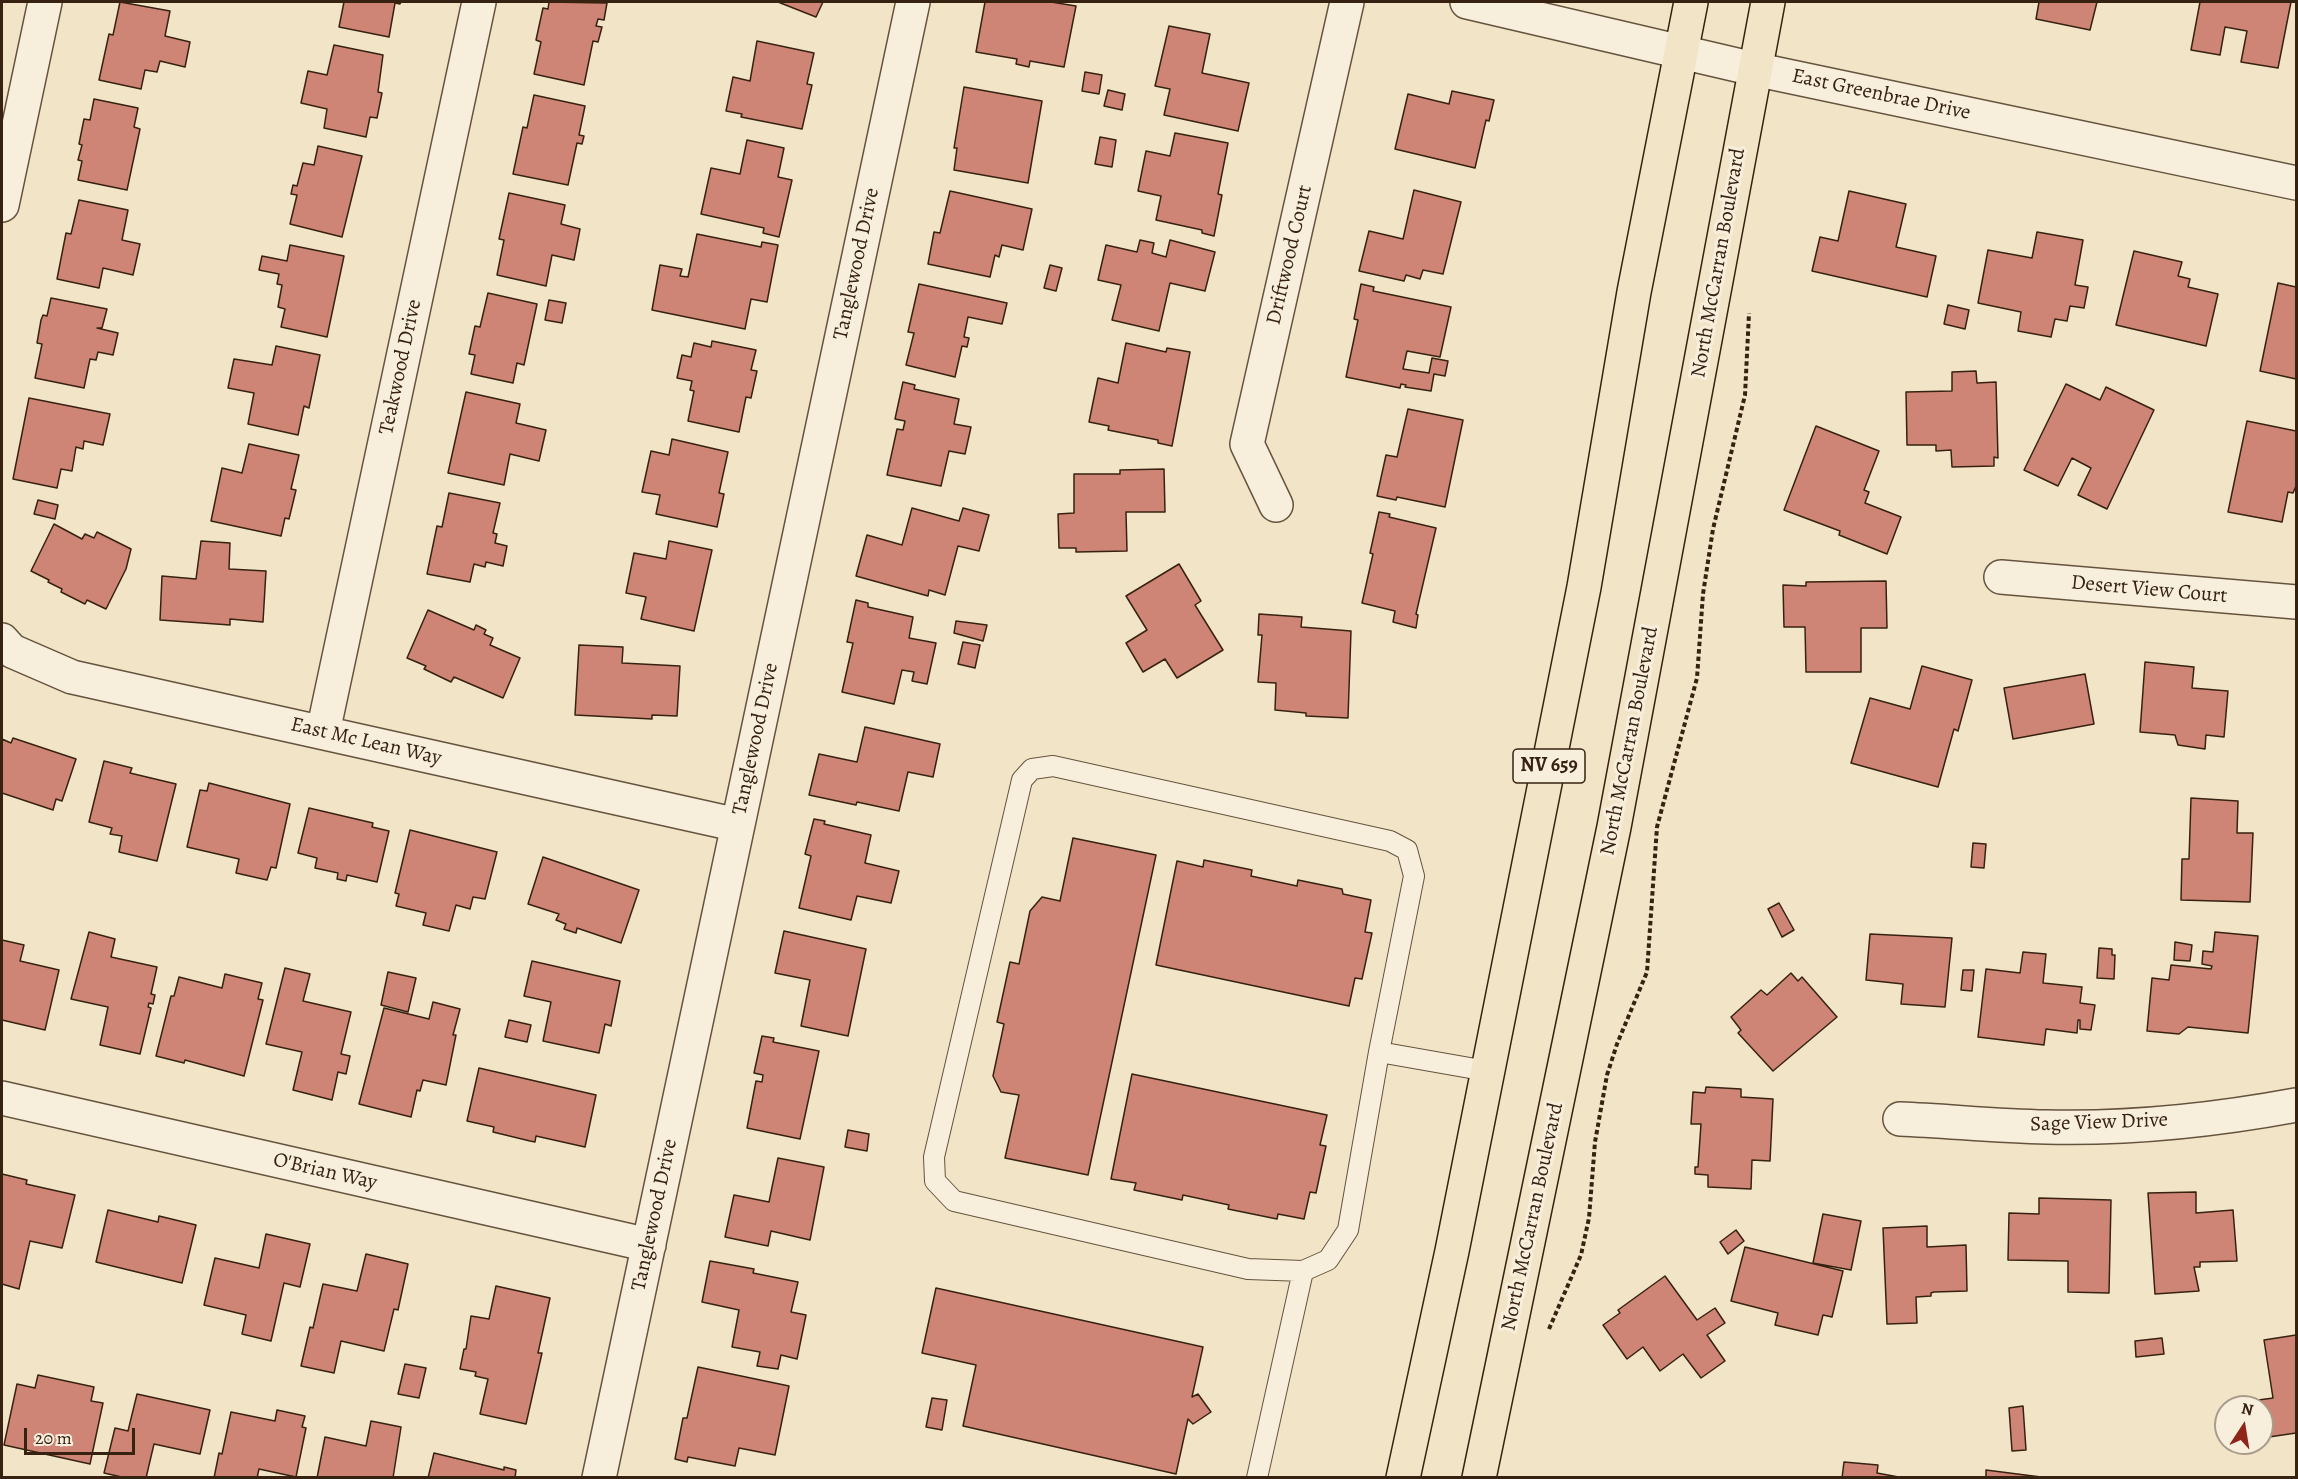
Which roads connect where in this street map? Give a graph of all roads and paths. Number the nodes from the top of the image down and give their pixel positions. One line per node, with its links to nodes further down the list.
1 (45, 2): 11 (street)
2 (479, 2): 17 (street, Teakwood Drive)
3 (913, 2): 18 (street, Tanglewood Drive)
4 (1347, 2): 13 (street, Driftwood Court)
5 (1467, 2): 8 (street, East Greenbrae Drive)
6 (1691, 2): 8 (main road, NV 659)
7 (1768, 2): 9 (main road, North McCarran Boulevard)
8 (1681, 52): 9 (street, East Greenbrae Drive); 20 (main road, NV 659)
9 (1754, 69): 10 (street, East Greenbrae Drive); 30 (main road, North McCarran Boulevard)
10 (2296, 183)
11 (2, 205)
12 (1749, 308): 26 (path)
13 (1275, 505)
14 (2001, 577): 15 (street, Desert View Court)
15 (2296, 602)
16 (2, 640): 17 (street, East Mc Lean Way)
17 (323, 732): 18 (street, East Mc Lean Way)
18 (738, 825): 24 (street, Tanglewood Drive)
19 (1379, 1052): 20 (lane); 25 (lane); 25 (lane)
20 (1488, 1071): 29 (main road, NV 659)
21 (2, 1098): 24 (street, O'Brian Way)
22 (2296, 1105): 23 (street, Sage View Drive)
23 (1900, 1119)
24 (649, 1245): 27 (street, Tanglewood Drive)
25 (1303, 1271): 28 (lane)
26 (1545, 1338)
27 (599, 1478)
28 (1257, 1478)
29 (1404, 1478)
30 (1479, 1478)

